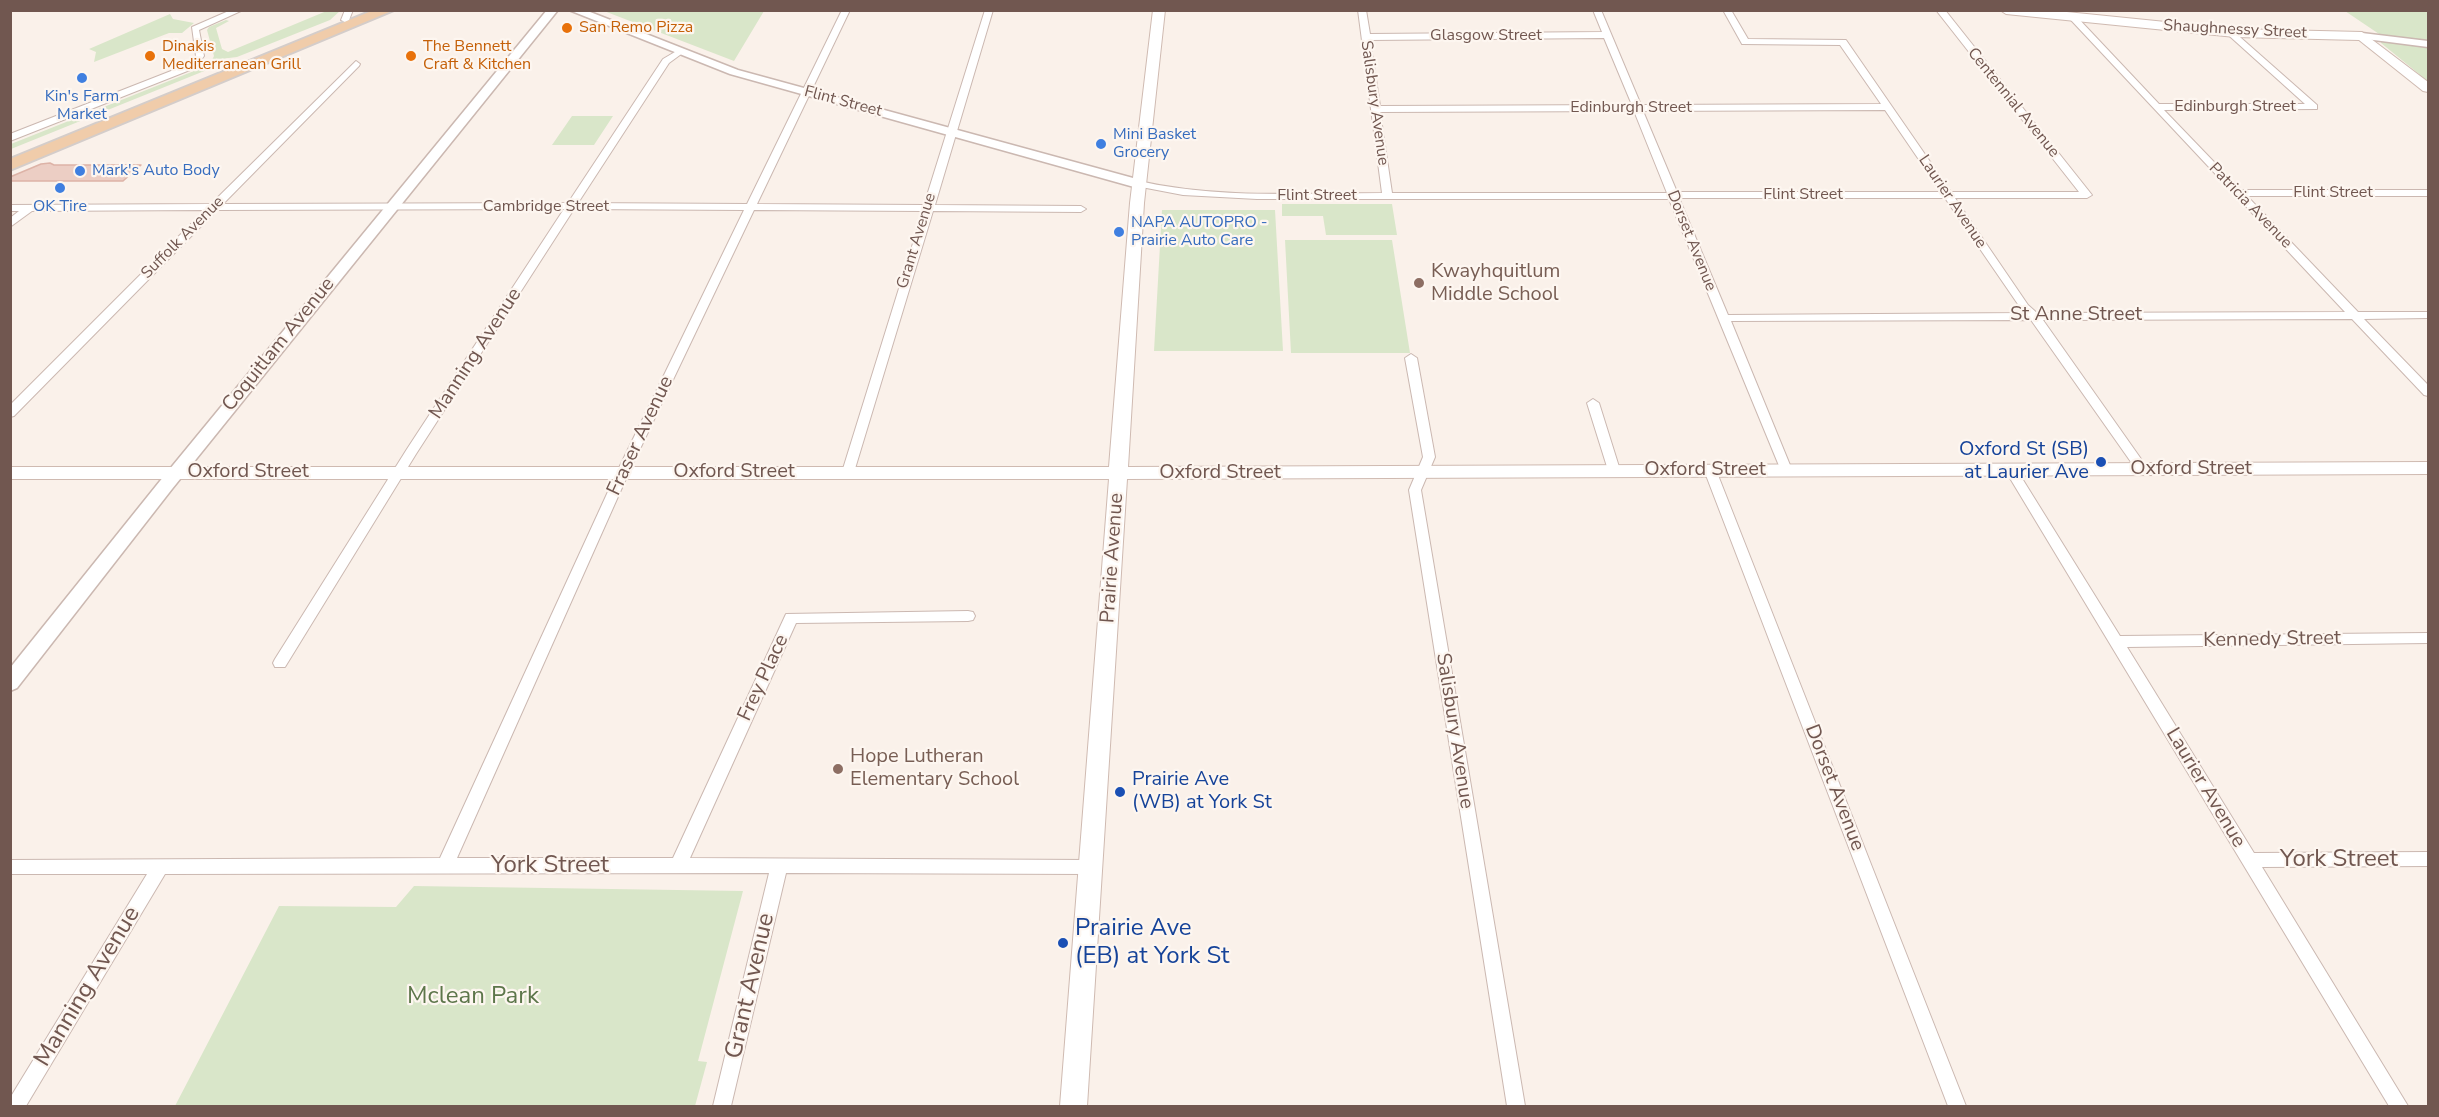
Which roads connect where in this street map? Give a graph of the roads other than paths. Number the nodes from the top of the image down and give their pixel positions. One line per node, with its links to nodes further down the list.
1 (238, 10): 30 (street)
2 (367, 10): 14 (main road)
3 (387, 10): 32 (main road)
4 (553, 10): 45 (street, Coquitlam Avenue)
5 (574, 10): 21 (street, Flint Street)
6 (846, 10): 24 (street, Fraser Avenue)
7 (989, 10): 29 (street, Grant Avenue)
8 (1159, 10): 33 (main road, Prairie Avenue)
9 (1362, 10): 19 (street, Salisbury Avenue)
10 (1597, 10): 17 (street, Dorset Avenue)
11 (1727, 10): 25 (street, Laurier Avenue)
12 (1940, 10): 37 (street, Centennial Avenue)
13 (2006, 10): 15 (main road, Shaughnessy Street)
14 (347, 15): 31 (main road)
15 (2073, 18): 16 (main road, Shaughnessy Street); 26 (street, Patricia Avenue)
16 (2229, 32): 18 (main road, Shaughnessy Street); 26 (street, Edinburgh Street)
17 (1606, 35): 19 (street, Glasgow Street); 28 (street, Dorset Avenue)
18 (2362, 36): 20 (street, Shaughnessy Street); 23 (main road)
19 (1366, 37): 27 (street, Salisbury Avenue)
20 (2428, 44)
21 (680, 52): 24 (street, Flint Street); 40 (street, Manning Avenue)
22 (356, 64): 44 (street, Suffolk Avenue)
23 (2428, 88)
24 (806, 92): 29 (street, Flint Street); 41 (street, Fraser Avenue)
25 (1888, 107): 28 (street, Edinburgh Street); 36 (street, Laurier Avenue)
26 (2156, 107): 34 (street, Patricia Avenue)
27 (1375, 109): 28 (street, Edinburgh Street); 38 (street, Salisbury Avenue)
28 (1638, 109): 39 (street, Dorset Avenue)
29 (952, 131): 33 (street, Flint Street); 46 (street, Grant Avenue)
30 (10, 138)
31 (10, 156)
32 (10, 165)
33 (1139, 184): 38 (street, Flint Street); 69 (main road, Prairie Avenue)
34 (2238, 193): 35 (street, Flint Street); 50 (street, Patricia Avenue)
35 (2428, 193)
36 (1947, 194): 37 (street, Flint Street); 39 (street, Flint Street); 49 (street, Laurier Avenue)
37 (2087, 195)
38 (1387, 196): 39 (street, Flint Street)
39 (1674, 196): 52 (street, Dorset Avenue)
40 (572, 206): 41 (street, Cambridge Street); 45 (street, Cambridge Street); 64 (street, Manning Avenue)
41 (751, 206): 46 (street, Cambridge Street); 65 (street, Fraser Avenue)
42 (10, 208): 43 (street, Cambridge Street)
43 (29, 208): 44 (street, Cambridge Street); 48 (street)
44 (213, 208): 45 (street, Cambridge Street); 56 (street, Suffolk Avenue)
45 (390, 208): 63 (street, Coquitlam Avenue)
46 (927, 208): 47 (street, Cambridge Street); 66 (street, Grant Avenue)
47 (1081, 209)
48 (10, 224)
49 (2033, 315): 50 (street, St Anne Street); 52 (street, St Anne Street); 58 (street, Laurier Avenue)
50 (2354, 315): 51 (street, St Anne Street); 54 (street, Patricia Avenue)
51 (2428, 315)
52 (1723, 318): 61 (street, Dorset Avenue)
53 (1411, 358): 67 (street, Salisbury Avenue)
54 (2428, 392)
55 (1593, 403): 59 (street)
56 (10, 413)
57 (2428, 468): 58 (main road, Oxford Street)
58 (2142, 469): 62 (main road, Oxford Street)
59 (1614, 470): 60 (main road, Oxford Street); 67 (main road, Oxford Street)
60 (1710, 470): 61 (main road, Oxford Street); 87 (street, Dorset Avenue)
61 (1786, 470): 62 (main road, Oxford Street)
62 (2011, 470): 72 (street, Laurier Avenue)
63 (177, 472): 64 (main road, Oxford Street); 68 (main road, Oxford Street); 74 (street, Coquitlam Avenue)
64 (399, 472): 65 (main road, Oxford Street); 73 (street, Manning Avenue)
65 (623, 472): 66 (main road, Oxford Street); 77 (street, Fraser Avenue)
66 (848, 472): 69 (main road, Oxford Street)
67 (1423, 472): 69 (main road, Oxford Street); 86 (street, Salisbury Avenue)
68 (10, 473)
69 (1119, 473): 82 (main road, Prairie Avenue)
70 (968, 616): 78 (street, Frey Place)
71 (2428, 638): 72 (street, Kennedy Street)
72 (2116, 642): 76 (street, Laurier Avenue)
73 (280, 663)
74 (10, 683)
75 (2428, 859): 76 (street, York Street)
76 (2249, 860): 88 (street, Laurier Avenue)
77 (445, 866): 78 (street, York Street); 80 (street, York Street)
78 (678, 866): 81 (street, York Street)
79 (10, 867): 80 (street, York Street)
80 (160, 867): 83 (street, Manning Avenue)
81 (780, 867): 82 (street, York Street); 84 (street, Grant Avenue)
82 (1090, 867): 85 (main road, Prairie Avenue)
83 (16, 1107)
84 (723, 1107)
85 (1074, 1107)
86 (1516, 1107)
87 (1957, 1107)
88 (2399, 1107)

